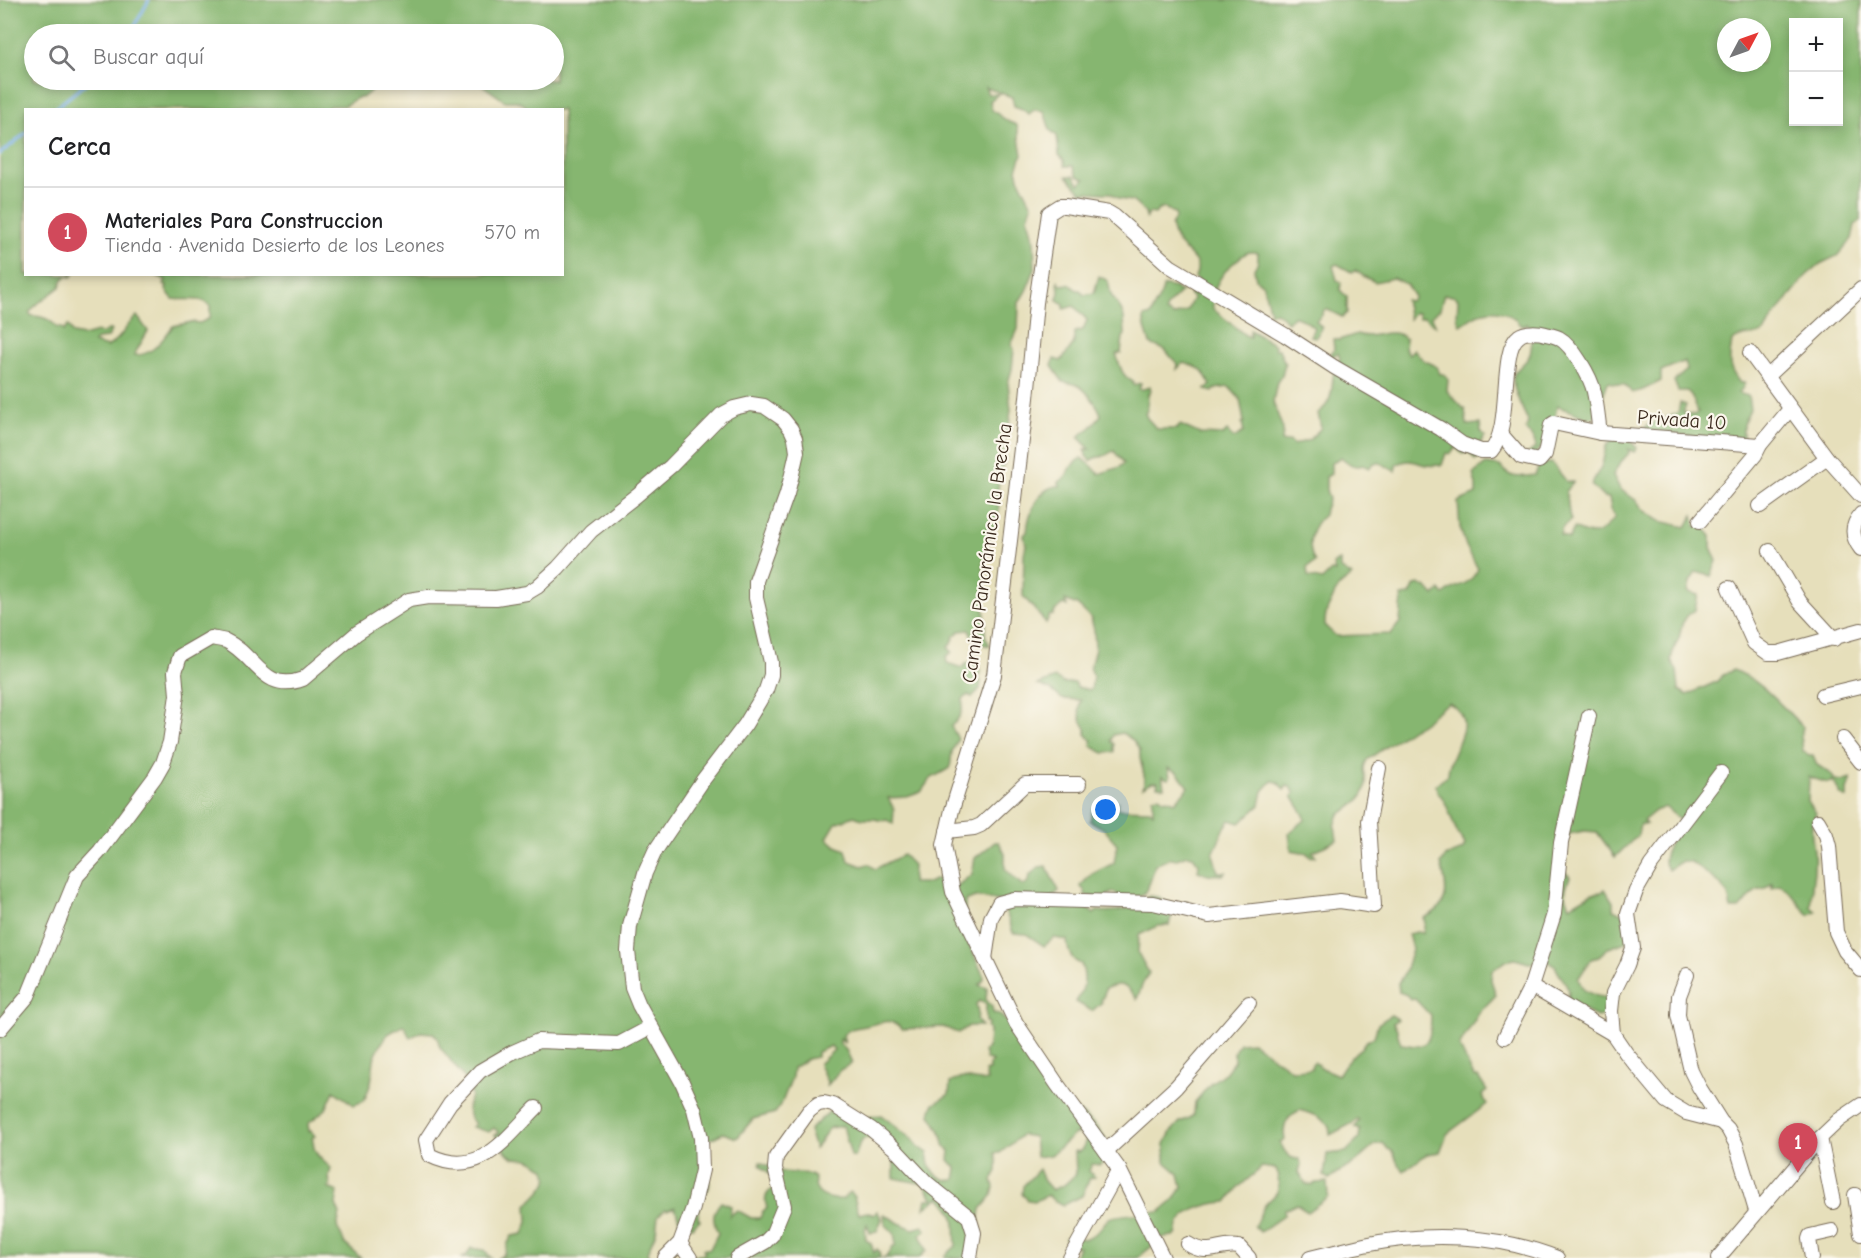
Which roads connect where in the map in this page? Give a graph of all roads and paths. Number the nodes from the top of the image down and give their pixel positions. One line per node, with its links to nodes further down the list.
1 (1861, 289): 3 (street)
2 (1750, 353): 3 (street)
3 (1767, 377): 4 (street)
4 (1790, 409): 7 (street); 8 (street)
5 (1600, 433): 6 (street, Privada 10); 6 (street); 7 (street, Privada 10)
6 (1500, 434): 27 (street, Camino Panorámico la Brecha)
7 (1760, 445): 12 (street)
8 (1827, 458): 9 (street); 10 (street)
9 (1861, 496)
10 (1760, 506)
11 (1861, 514): 13 (street)
12 (1700, 520)
13 (1861, 549)
14 (1770, 550): 17 (street)
15 (1729, 588): 17 (street)
16 (1861, 630): 17 (street)
17 (1833, 639)
18 (1861, 686): 19 (street)
19 (1822, 695)
20 (1589, 716): 31 (street)
21 (1843, 739): 22 (street)
22 (1861, 762)
23 (1379, 768): 28 (street)
24 (1721, 772): 35 (street)
25 (1079, 784): 27 (street)
26 (1818, 821): 29 (street)
27 (947, 831): 28 (street, Camino Panorámico la Brecha)
28 (985, 959): 41 (street, Camino Panorámico la Brecha)
29 (1861, 970)
30 (1687, 975): 39 (street)
31 (1531, 986): 35 (street); 36 (street)
32 (1249, 1003): 41 (street)
33 (651, 1027): 34 (street); 38 (street); 48 (street)
34 (0, 1029)
35 (1613, 1034): 39 (street)
36 (1505, 1037)
37 (1861, 1105): 40 (street)
38 (536, 1108)
39 (1721, 1122): 45 (street)
40 (1820, 1138): 44 (street); 45 (street)
41 (1106, 1150): 42 (street, Camino Panorámico la Brecha)
42 (1119, 1170): 56 (street); 57 (street, Camino Panorámico la Brecha)
43 (1856, 1195): 47 (street)
44 (1833, 1202)
45 (1756, 1211): 62 (street)
46 (1832, 1231): 63 (street)
47 (1861, 1234)
48 (680, 1243): 52 (street); 53 (street)
49 (1188, 1244): 58 (street)
50 (1538, 1250): 51 (street); 60 (street); 61 (street)
51 (1367, 1251): 59 (street)
52 (665, 1258)
53 (690, 1258)
54 (737, 1258): 55 (street)
55 (970, 1258)
56 (1070, 1258)
57 (1163, 1258)
58 (1249, 1258)
59 (1310, 1258)
60 (1525, 1258)
61 (1557, 1258)
62 (1718, 1258)
63 (1812, 1258)

